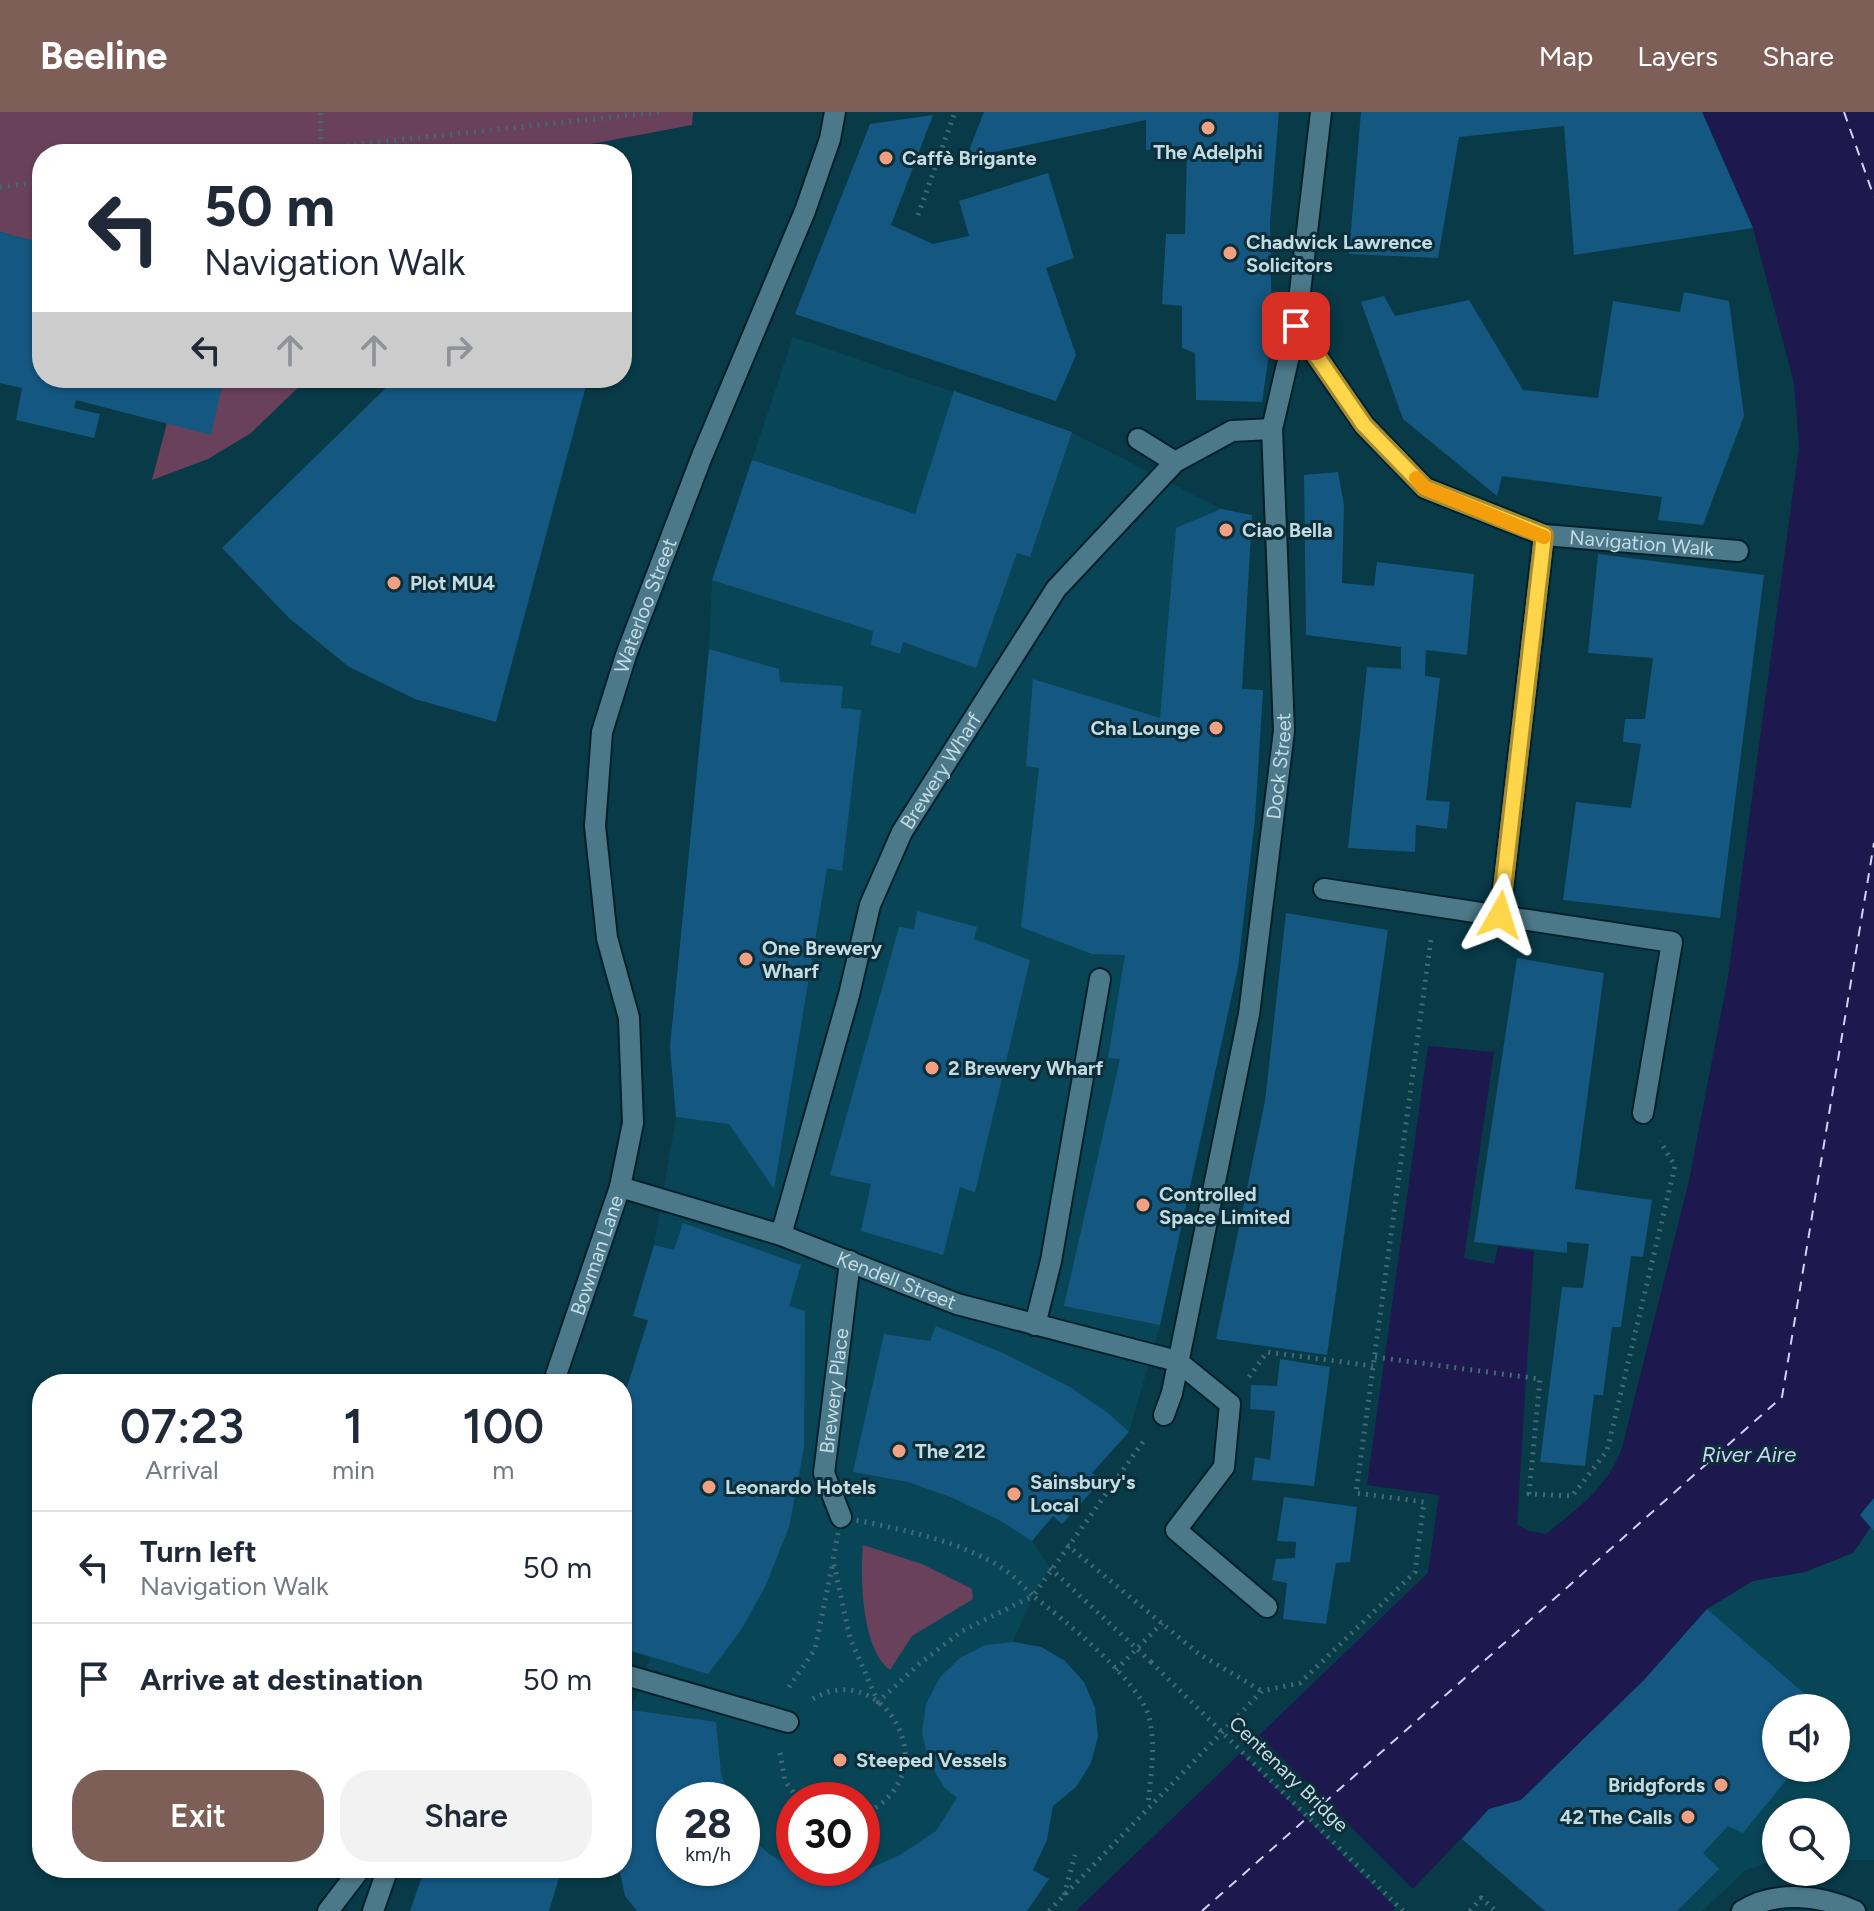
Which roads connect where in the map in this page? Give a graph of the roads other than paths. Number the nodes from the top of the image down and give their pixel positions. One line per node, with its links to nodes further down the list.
1 (835, 112): 13 (street, Waterloo Street)
2 (1321, 112): 3 (street, Dock Street)
3 (1296, 326): 4 (street, Dock Street); 7 (street, Navigation Walk)
4 (1272, 429): 6 (street, Brewery Wharf); 18 (street, Dock Street)
5 (1138, 439): 6 (street)
6 (1175, 462): 15 (street, Brewery Wharf)
7 (1544, 535): 8 (street, Navigation Walk); 10 (street, Navigation Walk)
8 (1738, 551)
9 (1324, 889): 10 (street)
10 (1500, 915): 12 (street)
11 (1100, 979): 17 (street)
12 (1643, 1113)
13 (633, 1123): 14 (street, Bowman Lane)
14 (620, 1187): 15 (street, Kendell Street); 19 (street, Bowman Lane)
15 (781, 1235): 16 (street, Kendell Street)
16 (850, 1261): 17 (street, Kendell Street); 21 (street, Brewery Place)
17 (1035, 1325): 18 (street, Kendell Street)
18 (1177, 1361): 20 (street, Dock Street); 22 (street)
19 (556, 1374)
20 (1164, 1415)
21 (841, 1517)
22 (1267, 1607)
23 (632, 1677): 24 (street)
24 (788, 1722)
25 (353, 1878): 27 (street)
26 (385, 1878): 28 (street)
27 (328, 1911)
28 (373, 1911)
29 (1742, 1911): 30 (street)
30 (1855, 1911)

